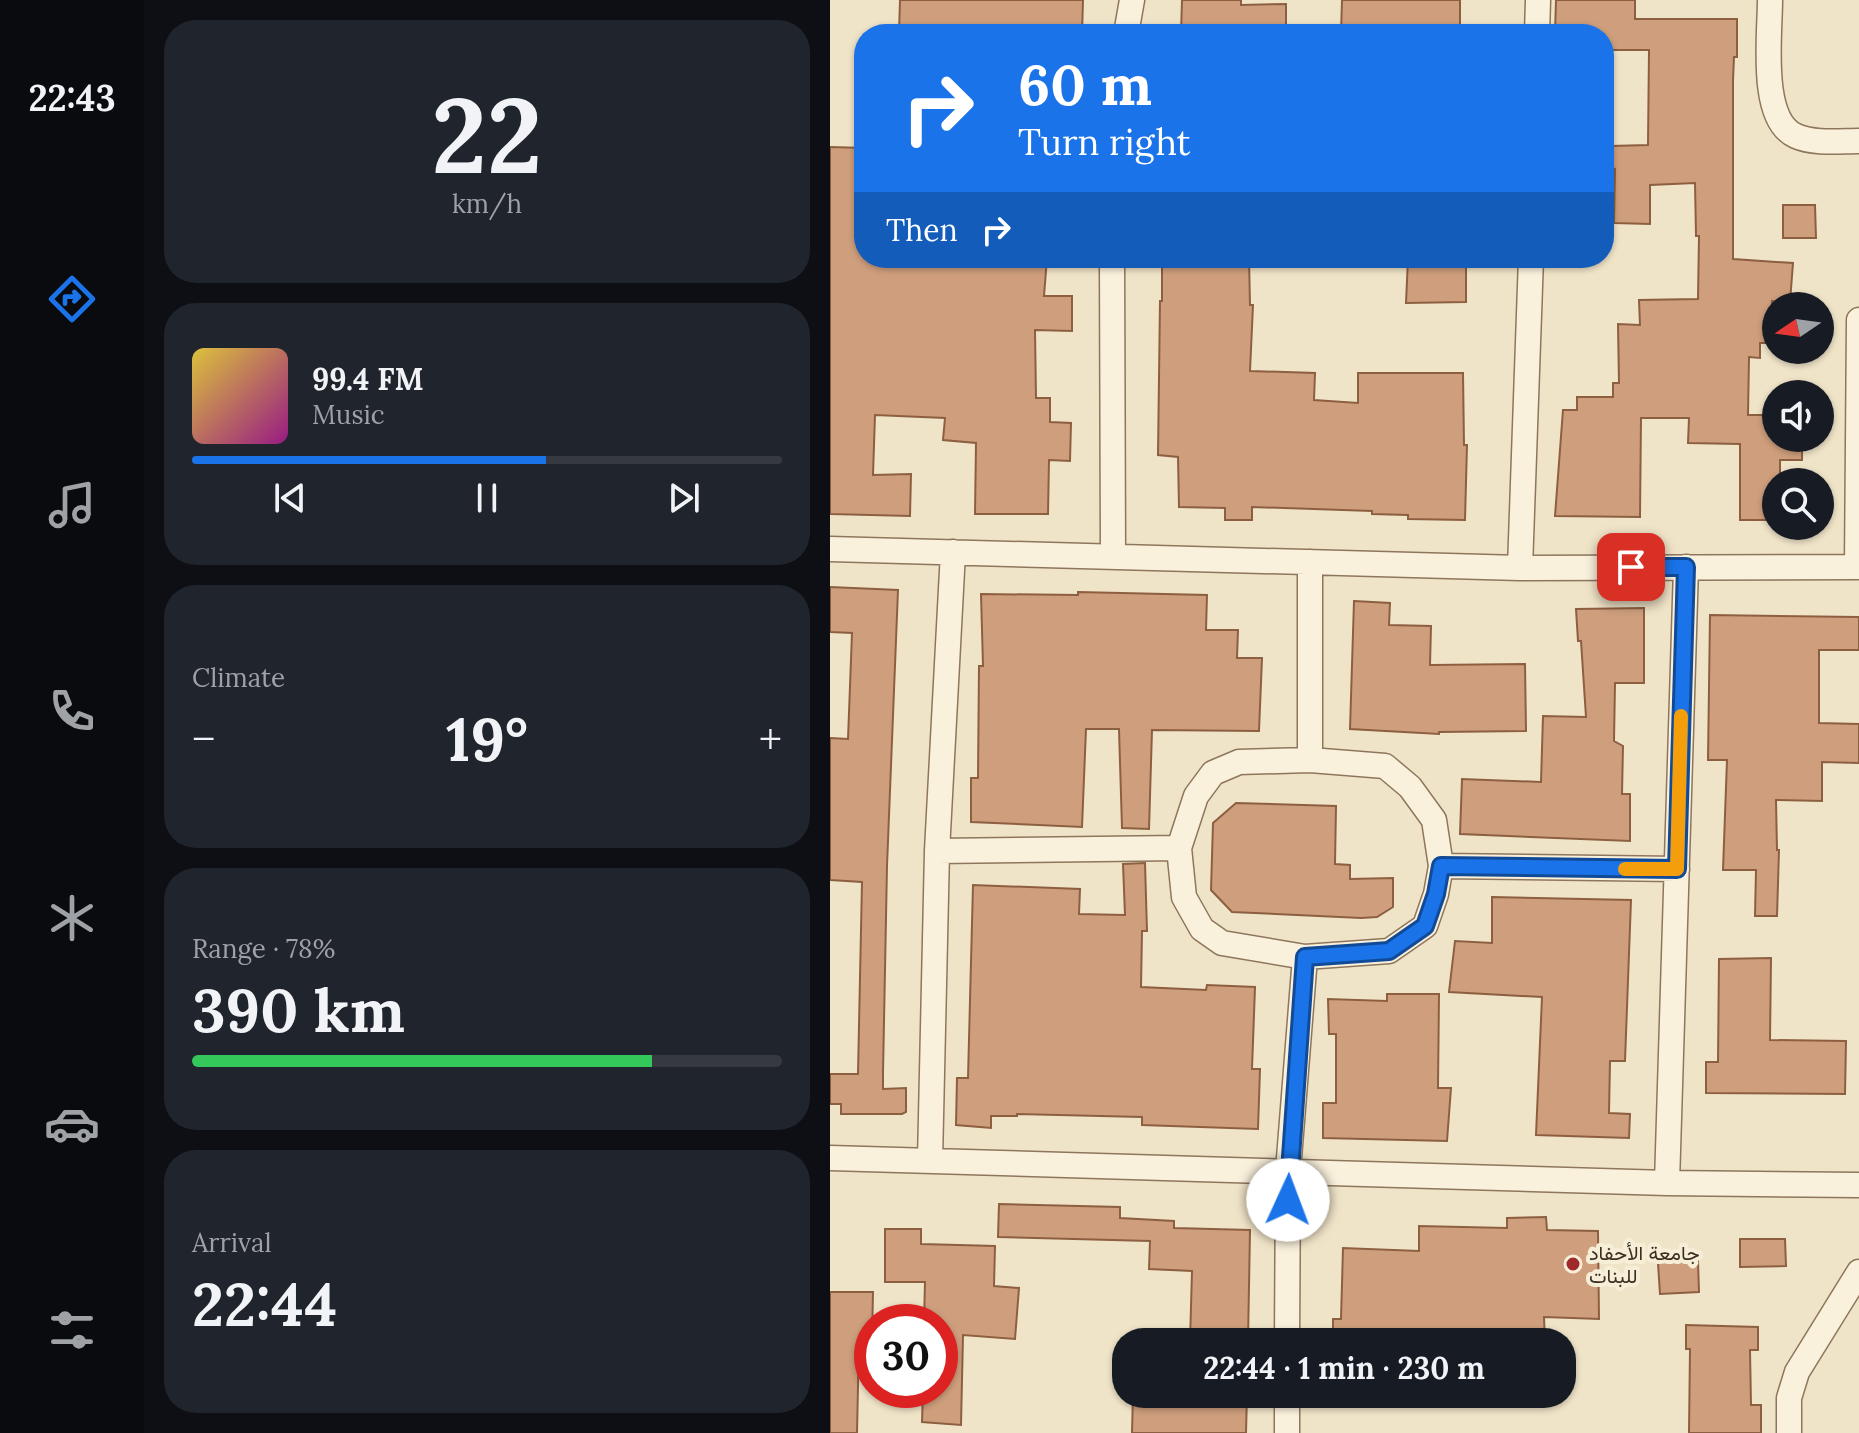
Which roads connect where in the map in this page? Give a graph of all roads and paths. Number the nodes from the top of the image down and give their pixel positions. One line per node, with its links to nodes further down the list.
1 (1132, 0): 4 (street)
2 (1538, 0): 5 (street)
3 (1770, 0): 6 (street)
4 (1128, 24)
5 (1537, 24)
6 (1859, 141)
7 (1112, 268): 12 (street)
8 (1531, 268): 16 (street)
9 (1859, 320): 15 (street)
10 (830, 549): 11 (street)
11 (953, 552): 12 (street); 19 (street)
12 (1113, 557): 13 (street)
13 (1310, 562): 16 (street); 17 (street)
14 (1686, 567): 15 (street); 16 (street); 21 (street)
15 (1858, 567)
16 (1520, 568)
17 (1310, 760): 18 (street); 20 (street)
18 (1179, 848): 19 (street); 22 (street)
19 (937, 851): 24 (street)
20 (1441, 866): 21 (street); 22 (street)
21 (1677, 869): 26 (street)
22 (1305, 957): 25 (street)
23 (830, 1158): 24 (street)
24 (930, 1161): 25 (street)
25 (1288, 1171): 26 (street); 29 (street)
26 (1667, 1183): 27 (street)
27 (1859, 1185)
28 (1859, 1272): 32 (street)
29 (1287, 1328)
30 (1287, 1408): 31 (street)
31 (1287, 1433)
32 (1789, 1433)

